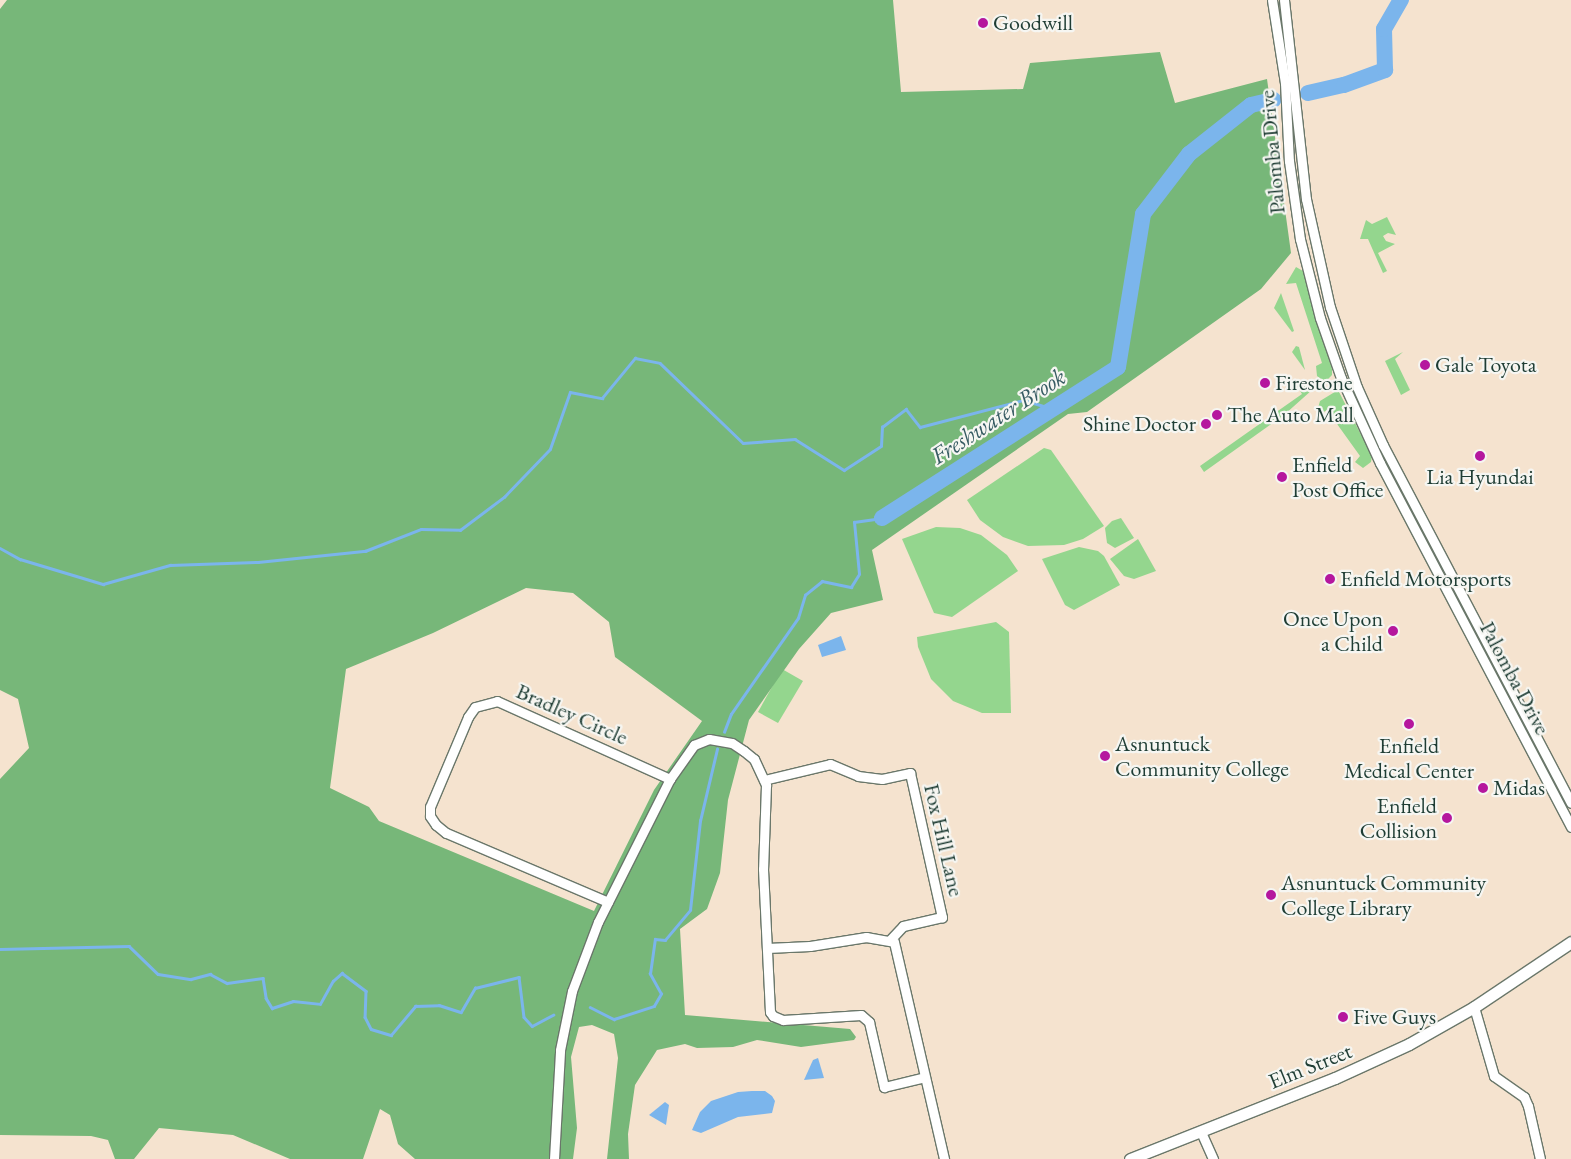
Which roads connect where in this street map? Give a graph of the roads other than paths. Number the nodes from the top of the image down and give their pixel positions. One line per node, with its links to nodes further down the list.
1 (1272, 0): 3 (street, Palomba Drive)
2 (1284, 0): 4 (street, Palomba Drive)
3 (1281, 51): 4 (street); 6 (street, Palomba Drive)
4 (1292, 51): 5 (street, Palomba Drive)
5 (1315, 247): 6 (street); 7 (street, Palomba Drive)
6 (1303, 250): 8 (street, Palomba Drive)
7 (1352, 372): 8 (street); 9 (street, Palomba Drive)
8 (1341, 378): 10 (street, Palomba Drive)
9 (1431, 534): 10 (street); 13 (street, Palomba Drive)
10 (1425, 547): 14 (street, Palomba Drive)
11 (670, 779): 12 (street); 15 (street); 15 (street, Bradley Circle)
12 (764, 780): 16 (street, Fox Hill Lane); 18 (street)
13 (1571, 803)
14 (1571, 827)
15 (608, 902): 22 (street)
16 (890, 940): 18 (street); 20 (street)
17 (1571, 942): 19 (main road, Elm Street)
18 (767, 948): 20 (street)
19 (1474, 1007): 21 (main road, Elm Street); 26 (street)
20 (925, 1077): 23 (street)
21 (1201, 1132): 24 (main road, Elm Street); 25 (street)
22 (554, 1159)
23 (944, 1159)
24 (1130, 1159)
25 (1213, 1159)
26 (1540, 1159)

